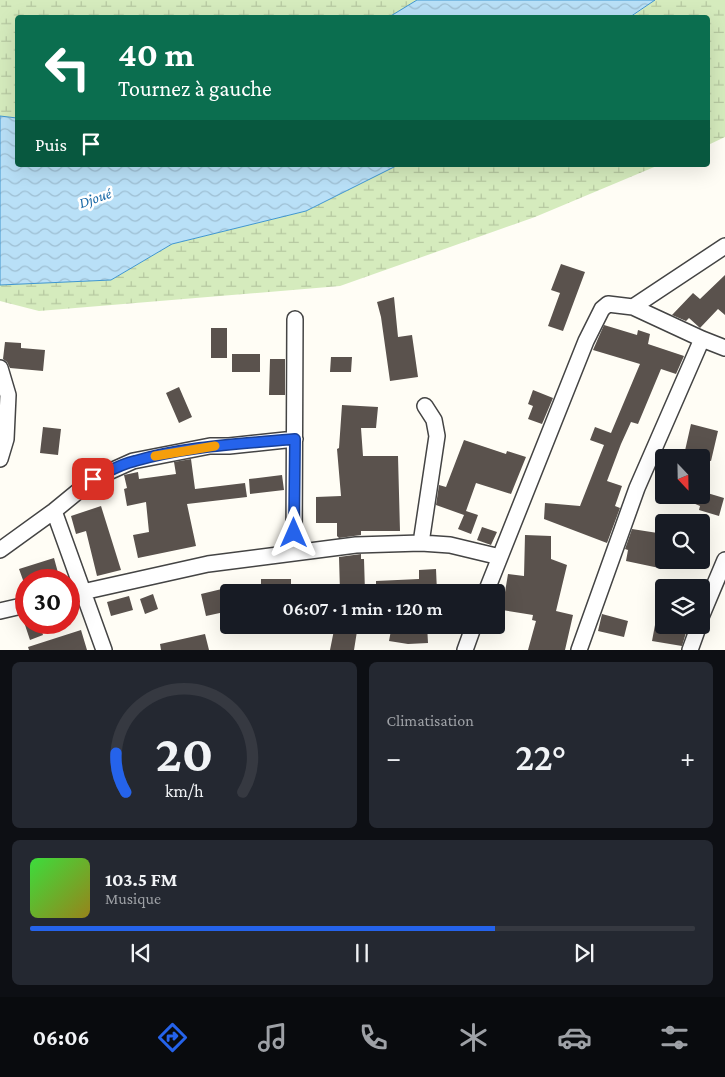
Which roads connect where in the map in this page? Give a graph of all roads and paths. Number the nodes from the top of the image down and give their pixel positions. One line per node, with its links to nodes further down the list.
1 (725, 246): 2 (street)
2 (633, 307): 4 (street); 14 (street)
3 (294, 319): 8 (street)
4 (702, 339): 5 (street); 26 (street)
5 (725, 348)
6 (0, 368): 9 (street)
7 (425, 406): 11 (street)
8 (295, 439): 10 (street); 13 (street)
9 (0, 459)
10 (54, 511): 12 (street); 17 (street)
11 (421, 543): 13 (street); 14 (street)
12 (0, 550)
13 (294, 551): 17 (street)
14 (500, 557): 16 (street)
15 (725, 560): 19 (street)
16 (489, 584)
17 (84, 592): 18 (street); 24 (street)
18 (80, 593)
19 (710, 596)
20 (15, 608): 21 (street)
21 (0, 611)
22 (471, 634): 25 (street)
23 (695, 634): 27 (street)
24 (104, 650)
25 (465, 650)
26 (579, 650)
27 (690, 650)

